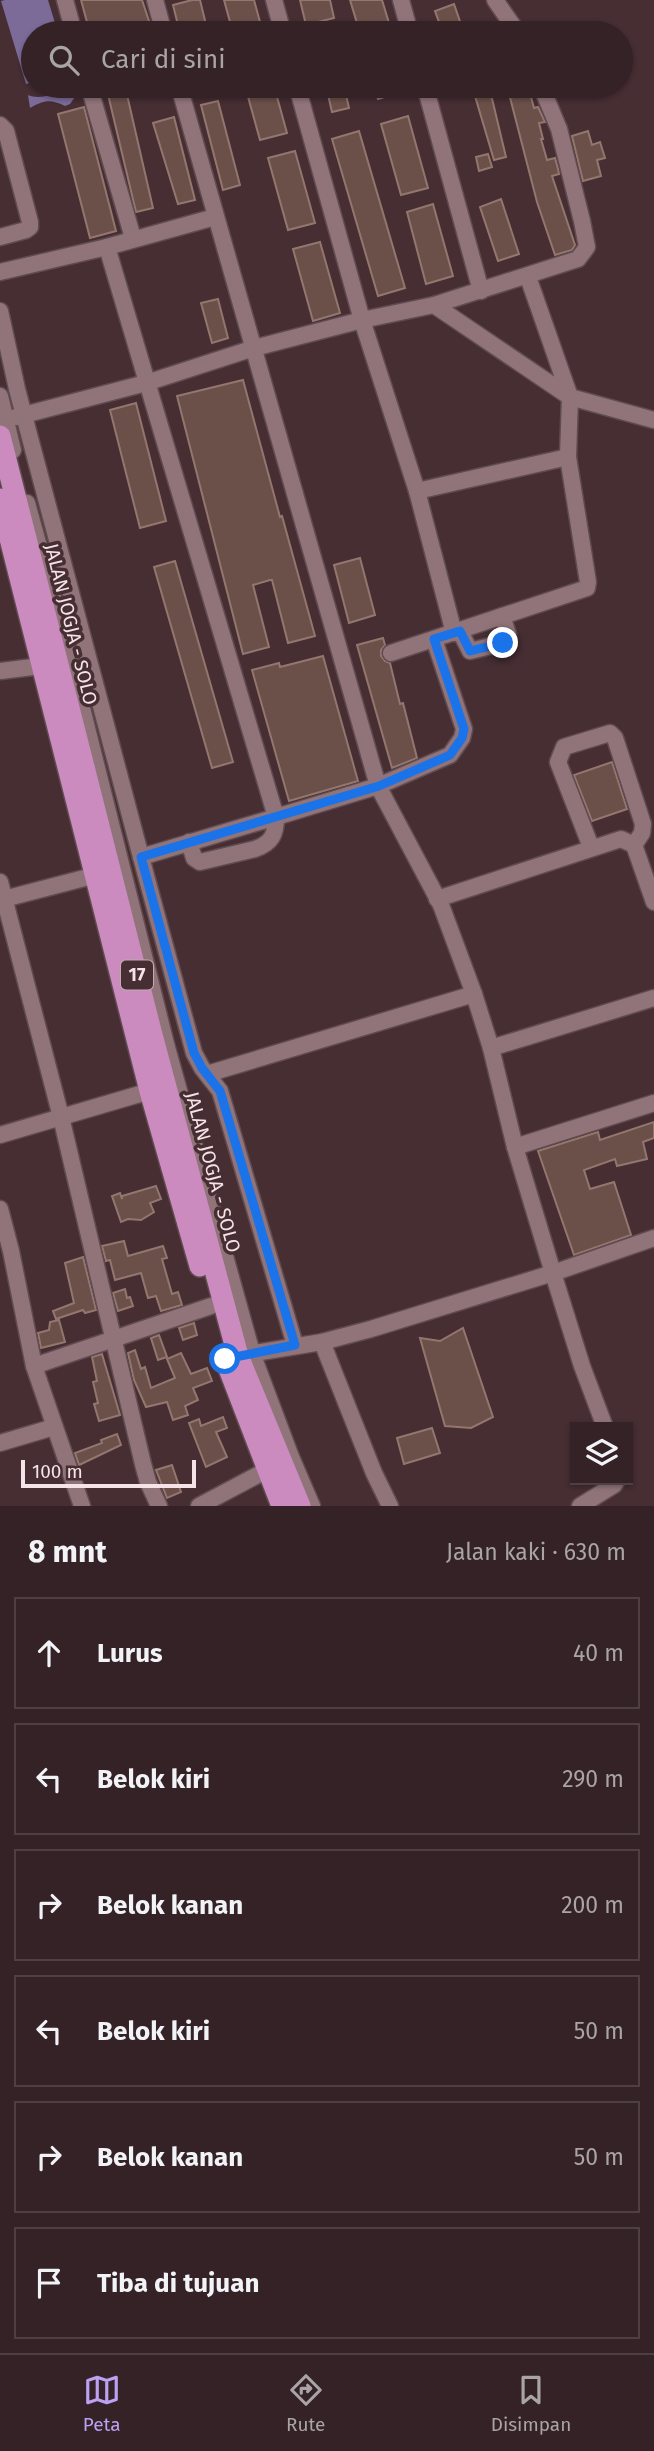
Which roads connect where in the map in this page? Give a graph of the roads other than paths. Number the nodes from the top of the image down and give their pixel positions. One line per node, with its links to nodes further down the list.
1 (65, 0): 6 (street)
2 (155, 0): 7 (street)
3 (274, 0): 8 (street)
4 (401, 0): 9 (street)
5 (495, 0): 10 (street)
6 (71, 21)
7 (161, 21)
8 (280, 21)
9 (407, 21)
10 (510, 21)
11 (92, 98): 19 (street)
12 (182, 98): 17 (street)
13 (300, 98): 26 (street)
14 (428, 98): 23 (street)
15 (546, 98): 22 (street)
16 (0, 125): 18 (street)
17 (215, 217): 19 (street); 27 (street)
18 (0, 237)
19 (133, 238): 20 (street)
20 (107, 247): 21 (street); 28 (street)
21 (0, 272)
22 (527, 277): 23 (street); 30 (street)
23 (481, 291): 24 (street)
24 (434, 305): 26 (street); 30 (street)
25 (0, 311): 31 (street)
26 (362, 320): 27 (street); 35 (street)
27 (254, 348): 28 (street); 43 (street)
28 (146, 383): 31 (street); 44 (street)
29 (0, 396): 33 (street)
30 (570, 397): 32 (street); 34 (street)
31 (25, 415): 33 (street); 48 (street)
32 (654, 420)
33 (2, 426): 58 (highway, JALAN JOGJA - SOLO / 17)
34 (568, 457): 35 (street); 37 (street)
35 (417, 491): 38 (street)
36 (0, 499): 41 (highway, JALAN JOGJA - SOLO / 17)
37 (502, 617): 38 (street); 38 (street)
38 (457, 632): 39 (street)
39 (434, 639): 40 (street); 43 (street)
40 (391, 653)
41 (41, 666): 42 (street); 49 (highway, JALAN JOGJA - SOLO / 17)
42 (0, 671)
43 (379, 786): 44 (street); 52 (street)
44 (276, 817): 45 (street); 45 (street)
45 (189, 842): 48 (street)
46 (634, 845): 47 (street); 47 (street); 53 (street)
47 (591, 847): 52 (street)
48 (141, 857): 57 (street)
49 (96, 875): 51 (street); 58 (highway, JALAN JOGJA - SOLO / 17)
50 (0, 882): 51 (street)
51 (2, 899): 60 (street)
52 (437, 899): 54 (street)
53 (654, 902)
54 (474, 994): 56 (street); 57 (street)
55 (654, 998): 56 (street)
56 (491, 1048): 62 (street)
57 (207, 1074): 69 (street)
58 (163, 1084): 60 (street); 66 (highway, JALAN JOGJA - SOLO / 17); 70 (highway, JALAN JOGJA - SOLO / 17)
59 (654, 1103): 62 (street)
60 (61, 1117): 61 (street); 67 (street)
61 (0, 1135)
62 (515, 1147): 65 (street)
63 (0, 1209): 71 (street)
64 (654, 1238): 65 (street)
65 (553, 1273): 68 (street); 72 (street)
66 (211, 1306): 67 (street); 70 (highway, JALAN JOGJA - SOLO / 17)
67 (115, 1340): 71 (street); 78 (street)
68 (322, 1342): 69 (street); 83 (street)
69 (295, 1345): 70 (street)
70 (239, 1356): 75 (highway, JALAN JOGJA - SOLO / 17); 81 (highway, JALAN JOGJA - SOLO / 17); 82 (street)
71 (34, 1366): 73 (street)
72 (602, 1422)
73 (54, 1427): 74 (street); 77 (street)
74 (0, 1444)
75 (267, 1470): 79 (street); 80 (highway, JALAN JOGJA - SOLO / 17)
76 (614, 1485): 84 (street)
77 (82, 1506)
78 (159, 1506)
79 (199, 1506)
80 (282, 1506)
81 (300, 1506)
82 (312, 1506)
83 (390, 1506)
84 (580, 1506)

